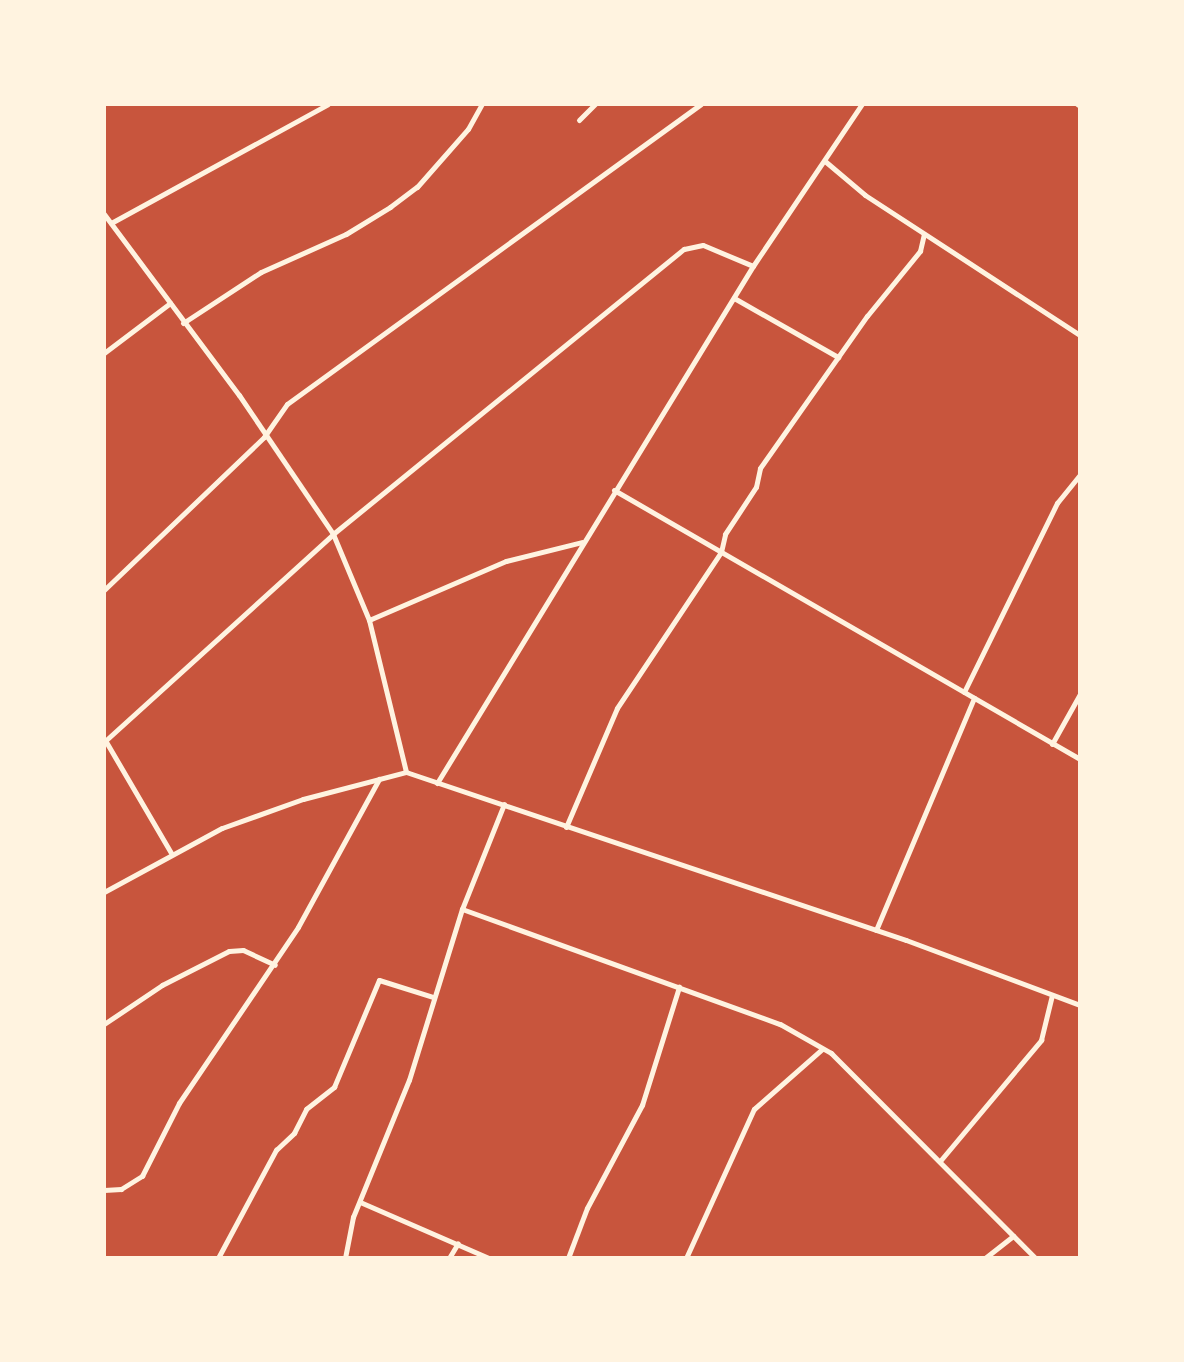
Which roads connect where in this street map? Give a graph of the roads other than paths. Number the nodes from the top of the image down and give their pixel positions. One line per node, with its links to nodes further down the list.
1 (328, 104): 9 (street)
2 (482, 104): 14 (street)
3 (595, 104): 6 (street)
4 (701, 104): 18 (street)
5 (862, 104): 7 (street)
6 (579, 120)
7 (826, 162): 10 (street); 11 (street)
8 (104, 214): 9 (street)
9 (111, 223): 13 (street)
10 (924, 234): 15 (street); 17 (street)
11 (753, 266): 12 (street); 21 (street)
12 (734, 298): 17 (street); 20 (street)
13 (170, 303): 14 (street); 16 (street)
14 (183, 323): 18 (street)
15 (1080, 335)
16 (104, 353)
17 (838, 357): 23 (street)
18 (264, 437): 21 (street); 24 (street)
19 (1080, 475): 26 (street)
20 (614, 490): 22 (street); 23 (street)
21 (333, 534): 25 (street); 29 (street)
22 (583, 541): 25 (street); 34 (street)
23 (721, 552): 26 (street); 36 (street)
24 (104, 590)
25 (369, 620): 32 (street)
26 (964, 692): 28 (street)
27 (1080, 694): 30 (street)
28 (974, 698): 30 (street); 40 (street)
29 (104, 740): 37 (street)
30 (1052, 744): 31 (street)
31 (1080, 759)
32 (406, 772): 33 (street); 34 (street)
33 (379, 779): 37 (street); 41 (street)
34 (437, 783): 35 (street)
35 (504, 804): 36 (street); 39 (street)
36 (566, 827): 40 (street)
37 (171, 853): 38 (street)
38 (104, 892)
39 (462, 909): 42 (street); 44 (street)
40 (876, 930): 43 (street)
41 (275, 965): 46 (street); 49 (street)
42 (679, 987): 47 (street); 57 (street)
43 (1052, 995): 45 (street); 48 (street)
44 (433, 997): 50 (street); 53 (street)
45 (1080, 1005)
46 (104, 1024)
47 (823, 1049): 48 (street); 58 (street)
48 (940, 1161): 51 (street)
49 (104, 1190)
50 (360, 1202): 52 (street); 54 (street)
51 (1013, 1236): 59 (street); 60 (street)
52 (458, 1243): 55 (street); 56 (street)
53 (218, 1258)
54 (345, 1258)
55 (449, 1258)
56 (489, 1258)
57 (568, 1258)
58 (686, 1258)
59 (985, 1258)
60 (1035, 1258)

